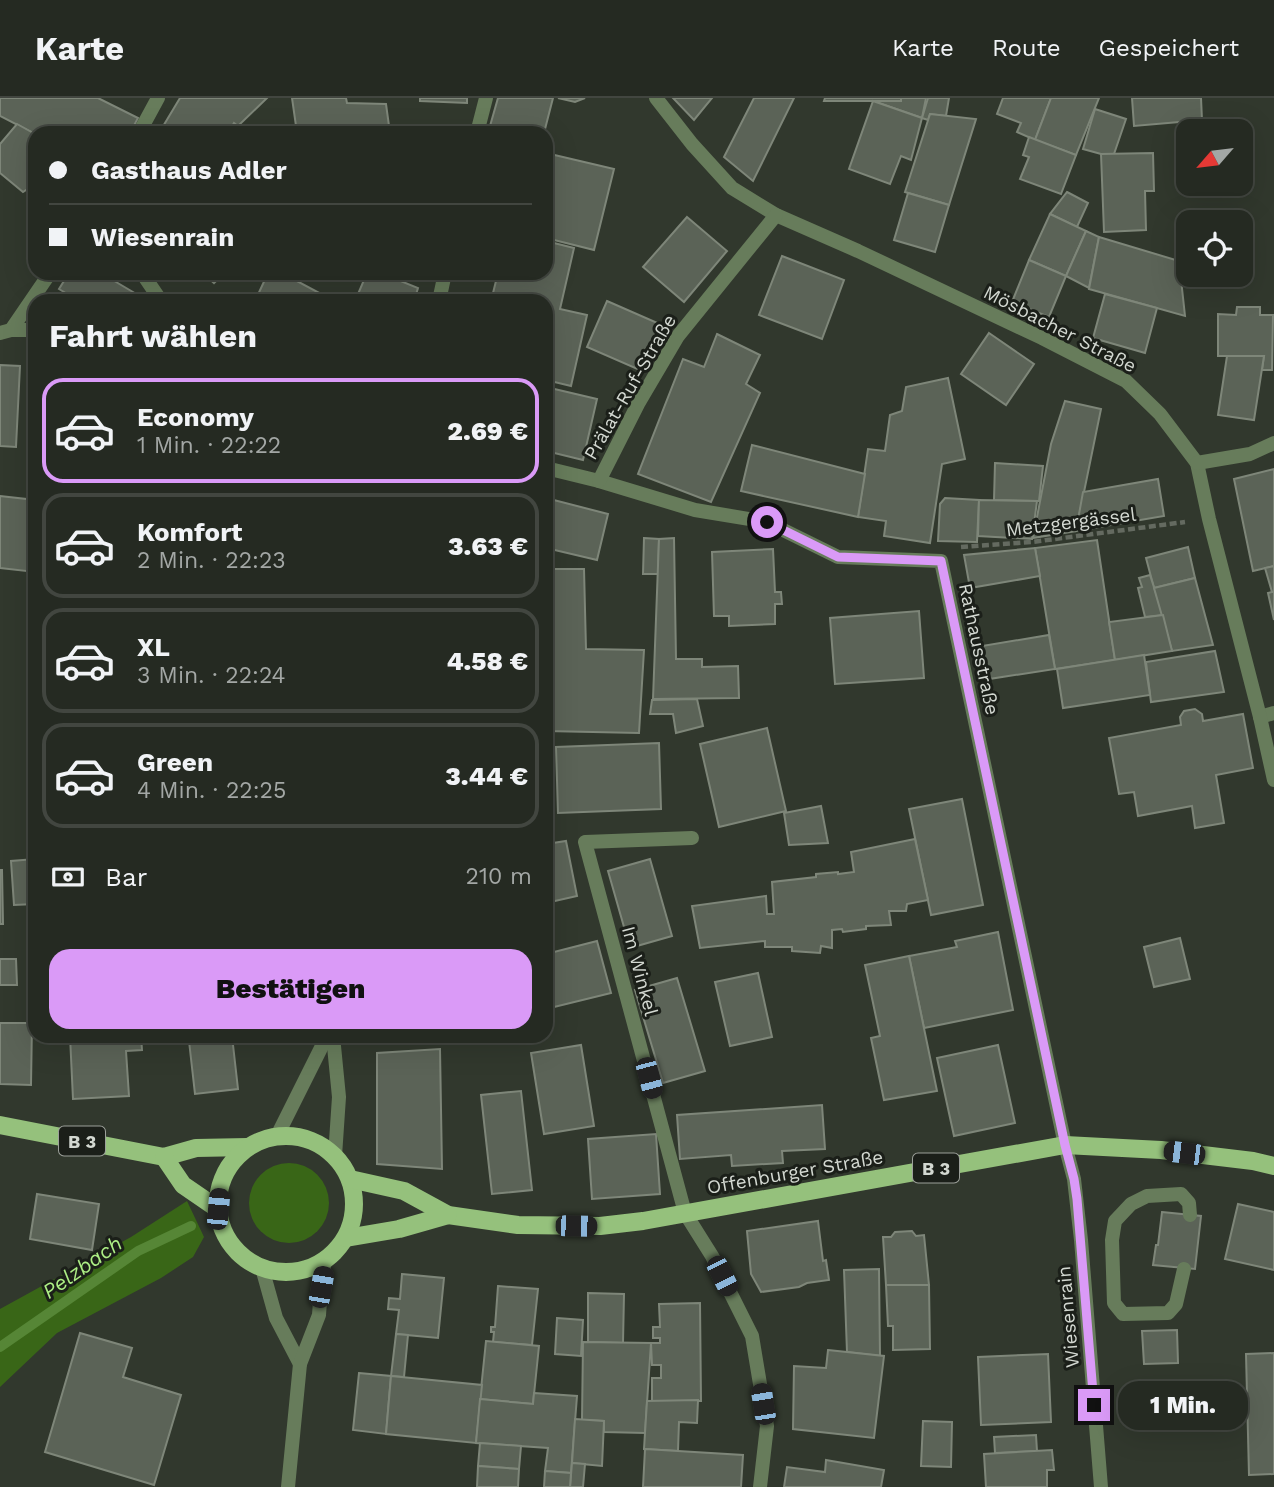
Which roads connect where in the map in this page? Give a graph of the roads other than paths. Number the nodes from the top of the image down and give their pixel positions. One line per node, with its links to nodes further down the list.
1 (486, 98): 5 (street)
2 (656, 98): 6 (street, Mösbacher Straße)
3 (156, 99): 4 (street)
4 (142, 126)
5 (479, 126)
6 (776, 215): 13 (street, Mösbacher Straße); 15 (street, Prälat-Ruf-Straße)
7 (45, 280): 8 (street)
8 (34, 294)
9 (28, 302): 11 (street)
10 (28, 330): 11 (street)
11 (6, 331)
12 (1274, 443): 13 (street)
13 (1197, 463): 16 (street, Mösbacher Straße)
14 (553, 470): 15 (street, Rathausstraße)
15 (599, 481): 23 (street, Rathausstraße)
16 (1267, 715): 17 (street, Mösbacher Straße)
17 (1274, 780)
18 (692, 838): 30 (street, Im Winkel)
19 (324, 1043): 22 (street)
20 (334, 1043): 25 (street)
21 (0, 1125): 26 (main road, B 3)
22 (277, 1136): 24 (main road, B 3); 25 (main road, B 3)
23 (1065, 1145): 27 (main road, Offenburger Straße / B 3); 30 (main road, Offenburger Straße / B 3); 40 (street, Wiesenrain)
24 (248, 1146): 26 (main road, B 3); 29 (main road)
25 (335, 1156): 28 (main road, B 3)
26 (164, 1157): 29 (main road)
27 (1274, 1166)
28 (350, 1179): 31 (main road, Offenburger Straße / B 3); 33 (main road)
29 (218, 1209): 35 (main road)
30 (685, 1213): 31 (main road, Offenburger Straße / B 3); 39 (street)
31 (448, 1215): 33 (main road, Offenburger Straße / B 3)
32 (1190, 1215): 36 (street)
33 (346, 1238): 34 (main road)
34 (325, 1260): 35 (main road); 37 (street)
35 (262, 1268): 37 (street)
36 (1184, 1269)
37 (300, 1364): 38 (street)
38 (288, 1487)
39 (760, 1487)
40 (1101, 1487)

